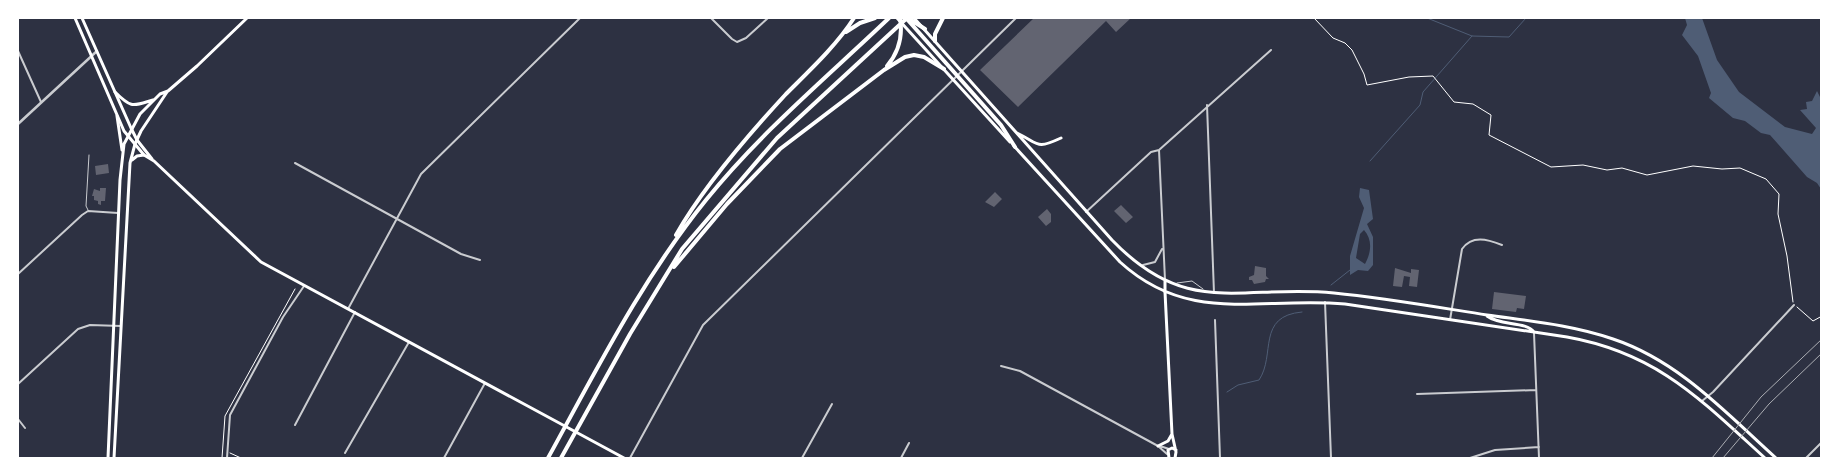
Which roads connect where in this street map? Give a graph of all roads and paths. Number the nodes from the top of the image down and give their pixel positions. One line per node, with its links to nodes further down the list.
1 (75, 18): 22 (main road)
2 (82, 18): 21 (main road)
3 (247, 18): 28 (main road)
4 (580, 18): 52 (street)
5 (711, 18): 6 (street)
6 (768, 18)
7 (854, 18): 17 (highway)
8 (875, 18): 17 (highway)
9 (889, 18): 55 (highway)
10 (906, 18): 15 (highway); 59 (highway)
11 (943, 18): 18 (highway)
12 (1016, 18): 25 (street)
13 (1314, 18): 67 (path)
14 (899, 19): 23 (highway); 24 (main road)
15 (914, 21): 16 (highway); 26 (highway)
16 (924, 29): 18 (main road)
17 (843, 34): 55 (highway)
18 (935, 41): 25 (main road)
19 (1271, 50): 32 (street)
20 (18, 51): 31 (street)
21 (97, 51): 22 (street); 29 (main road)
22 (91, 55): 31 (street); 33 (main road)
23 (884, 70): 24 (highway); 59 (highway)
24 (944, 70): 27 (main road)
25 (962, 71): 26 (street); 36 (main road)
26 (958, 76): 27 (street); 41 (highway)
27 (954, 80): 41 (main road); 110 (street)
28 (168, 91): 30 (main road); 39 (main road)
29 (115, 92): 30 (main road); 35 (main road)
30 (154, 100): 35 (main road)
31 (41, 102): 34 (street)
32 (1207, 105): 42 (street); 65 (street)
33 (117, 116): 37 (main road); 43 (main road)
34 (18, 124)
35 (131, 128): 37 (main road); 39 (main road)
36 (1014, 132): 38 (main road); 50 (main road)
37 (128, 136): 40 (main road); 43 (main road)
38 (1061, 138)
39 (137, 140): 40 (main road); 46 (main road)
40 (134, 144): 45 (main road); 48 (main road)
41 (1015, 147): 63 (main road)
42 (1159, 150): 50 (street); 54 (street)
43 (123, 153): 51 (main road)
44 (89, 155): 49 (lane)
45 (144, 155): 46 (main road); 48 (main road)
46 (154, 162): 62 (main road)
47 (295, 162): 52 (street)
48 (130, 163): 76 (main road)
49 (88, 210): 51 (street); 58 (street)
50 (1086, 212): 57 (main road)
51 (118, 213): 75 (main road)
52 (397, 219): 56 (street); 68 (street)
53 (1502, 245): 69 (street)
54 (1163, 246): 57 (street); 60 (street)
55 (669, 248): 107 (highway)
56 (480, 260)
57 (1141, 266): 60 (main road)
58 (18, 274)
59 (663, 279): 108 (highway)
60 (1165, 280): 61 (main road); 63 (main road)
61 (1173, 284): 64 (main road); 64 (lane)
62 (304, 286): 68 (main road); 97 (street)
63 (1165, 292): 66 (main road); 90 (main road)
64 (1207, 293): 65 (main road)
65 (1214, 294): 69 (main road)
66 (1325, 302): 74 (main road); 115 (street)
67 (1794, 305): 72 (path); 84 (street)
68 (348, 309): 70 (main road)
69 (1452, 309): 71 (main road); 74 (street)
70 (355, 312): 78 (main road); 88 (street)
71 (1486, 315): 77 (main road); 84 (main road)
72 (1822, 316)
73 (1215, 320): 114 (street)
74 (1450, 320): 77 (main road)
75 (113, 326): 76 (street); 81 (street); 102 (main road)
76 (122, 326): 103 (main road)
77 (1534, 333): 82 (street); 85 (main road)
78 (409, 342): 80 (main road); 99 (street)
79 (1001, 366): 93 (street)
80 (485, 383): 106 (street); 109 (main road)
81 (18, 384)
82 (1536, 390): 83 (street); 95 (street)
83 (1417, 394)
84 (1709, 397): 85 (street); 119 (main road)
85 (1702, 401): 118 (main road)
86 (832, 404): 111 (street)
87 (18, 419): 89 (street)
88 (295, 425)
89 (25, 428)
90 (1172, 434): 93 (main road); 94 (main road); 98 (main road)
91 (1822, 442): 120 (street)
92 (909, 443): 112 (street)
93 (1158, 446): 94 (street); 100 (street)
94 (1170, 448): 98 (main road); 100 (main road)
95 (1538, 448): 116 (street); 117 (street)
96 (222, 452): 97 (path)
97 (227, 452): 101 (street); 105 (path)
98 (1176, 452): 100 (main road); 113 (main road)
99 (346, 453)
100 (1168, 456)
101 (227, 457): 104 (street)
102 (108, 458)
103 (114, 458)
104 (232, 458)
105 (241, 458)
106 (444, 458)
107 (548, 458)
108 (561, 458)
109 (624, 458)
110 (630, 458)
111 (802, 458)
112 (901, 458)
113 (1175, 458)
114 (1220, 458)
115 (1331, 458)
116 (1470, 458)
117 (1539, 458)
118 (1765, 458)
119 (1776, 458)
120 (1806, 458)

